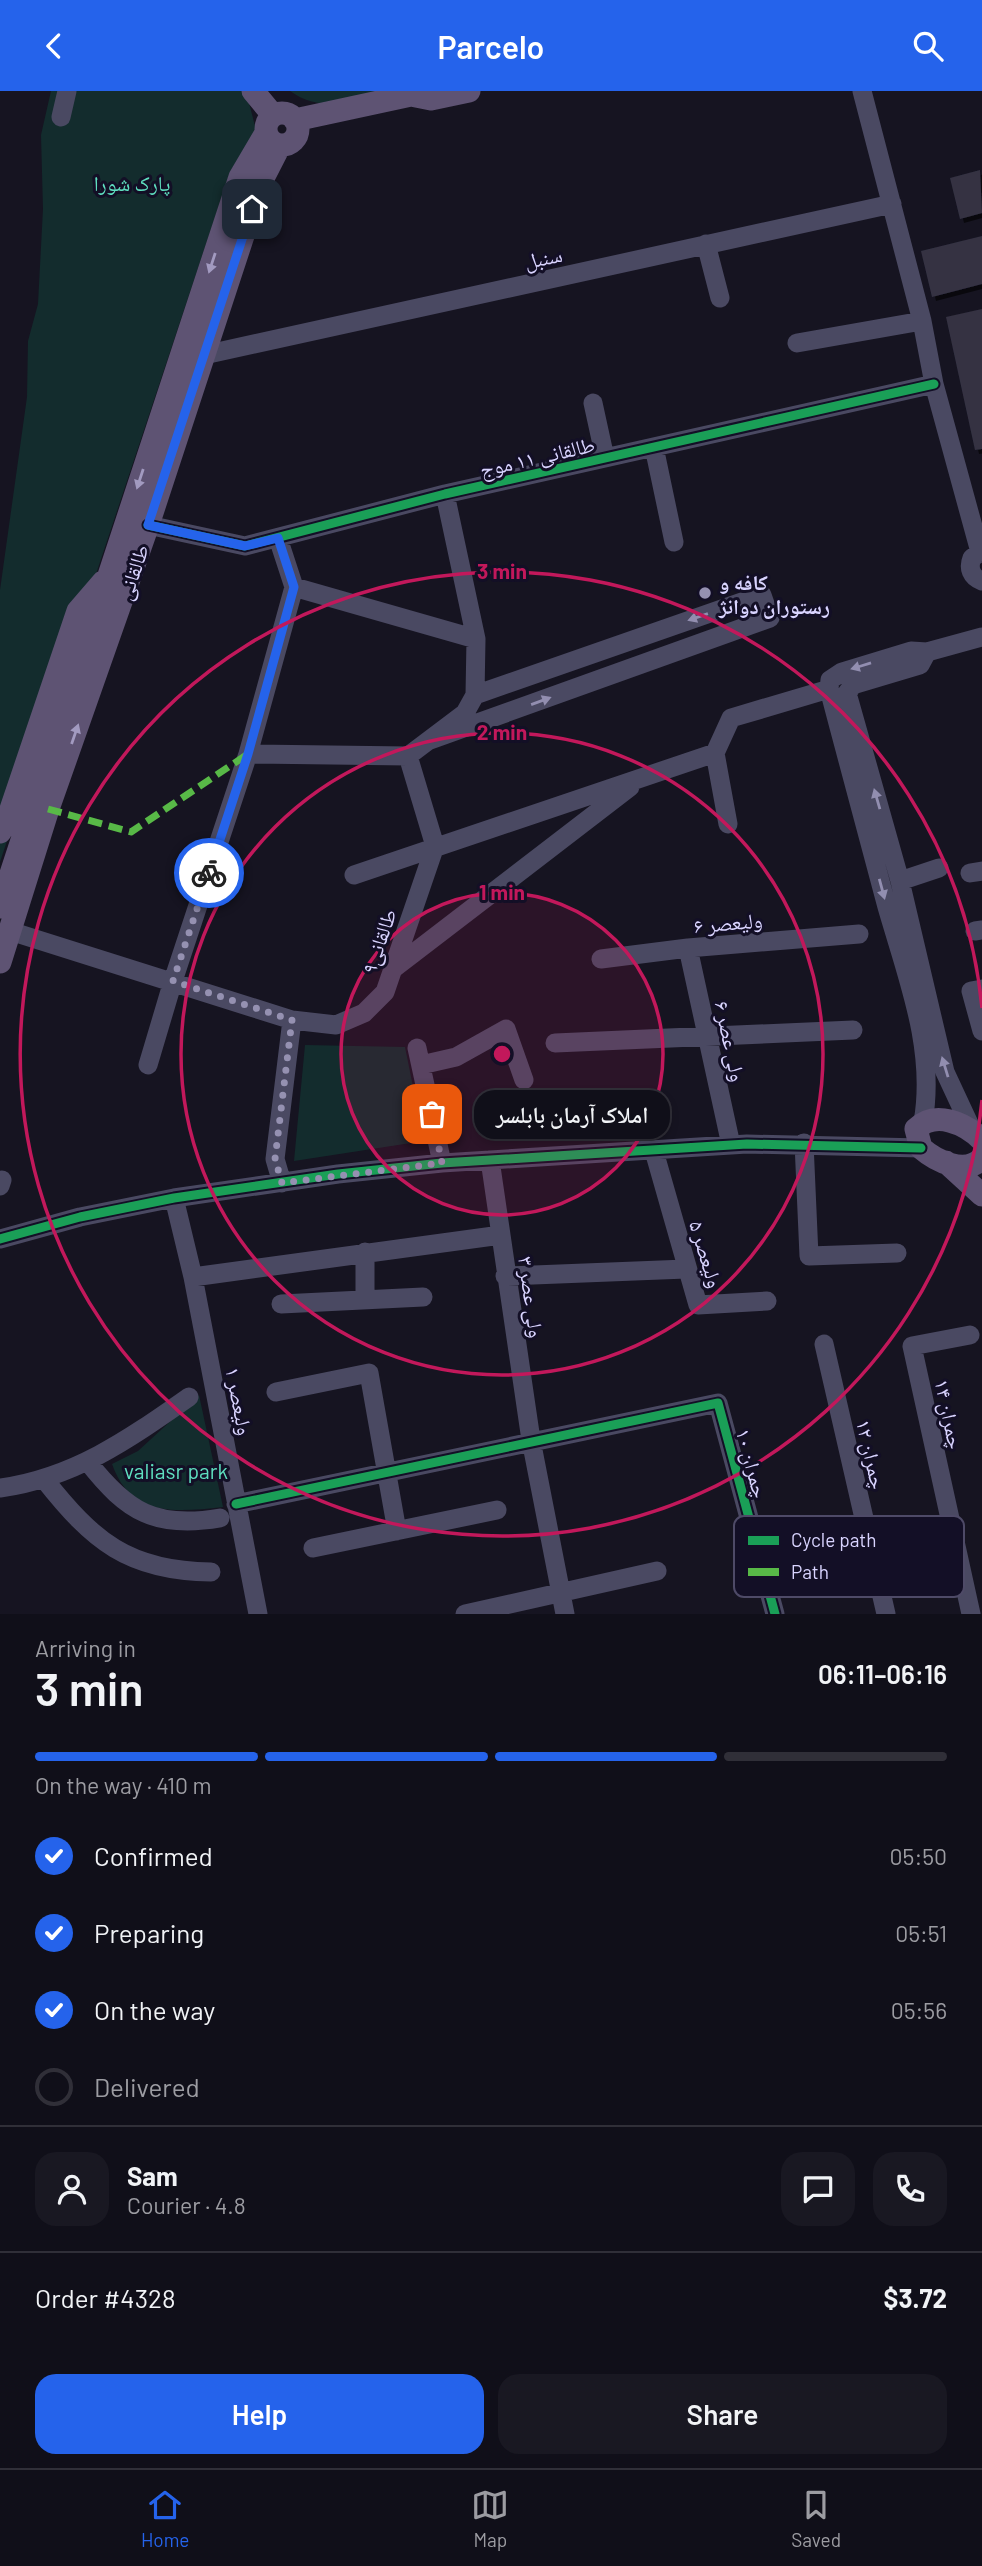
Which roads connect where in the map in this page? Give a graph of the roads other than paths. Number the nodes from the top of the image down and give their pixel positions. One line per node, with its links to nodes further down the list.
1 (67, 91): 5 (street)
2 (253, 91): 6 (main road)
3 (467, 91): 6 (main road)
4 (862, 91): 7 (street)
5 (61, 117)
6 (282, 130): 12 (main road, طالقانی); 22 (main road, طالقانی, one-way to 22)
7 (892, 204): 8 (street, سنبل); 10 (street)
8 (706, 244): 9 (street); 12 (street, سنبل)
9 (720, 298)
10 (922, 321): 11 (street); 13 (street)
11 (797, 343)
12 (204, 355): 18 (main road, طالقانی)
13 (934, 384): 15 (street, طالقانی ۱۱ موج); 21 (street)
14 (593, 403): 16 (street)
15 (654, 447): 16 (street, طالقانی ۱۱ موج); 20 (street)
16 (605, 458): 17 (street, طالقانی ۱۱ موج)
17 (445, 495): 19 (street, طالقانی ۱۱ موج); 26 (street)
18 (148, 525): 19 (street, طالقانی ۱۱ موج); 43 (main road, طالقانی, one-way to 18)
19 (278, 538): 24 (street)
20 (674, 541)
21 (981, 551): 23 (street)
22 (109, 575): 36 (main road); 42 (main road, طالقانی)
23 (982, 581)
24 (294, 587): 26 (street); 32 (street)
25 (980, 636): 27 (street)
26 (477, 639): 29 (street)
27 (927, 652): 28 (street, one-way to 28); 37 (street, one-way to 27)
28 (829, 689): 31 (street); 37 (street)
29 (475, 695): 30 (street); 30 (street, one-way to 29)
30 (430, 740): 33 (street)
31 (715, 753): 34 (street); 35 (street)
32 (248, 754): 33 (street); 49 (street)
33 (408, 756): 38 (street)
34 (641, 778): 38 (street); 48 (street)
35 (727, 824)
36 (0, 832)
37 (878, 837): 41 (street); 58 (street, one-way to 58)
38 (435, 846): 40 (street); 48 (street, طالقانی۹)
39 (939, 868): 41 (street)
40 (354, 875)
41 (900, 881): 59 (street, one-way to 41)
42 (0, 907)
43 (10, 931): 47 (main road, طالقانی); 49 (street, طالقانی۹)
44 (859, 934): 45 (street, ولیعصر ۶)
45 (688, 948): 46 (street, ولیعصر ۶); 54 (street, ولی عصر ۶)
46 (601, 959)
47 (0, 962)
48 (392, 970): 51 (street, طالقانی۹)
49 (173, 981): 51 (street, طالقانی۹); 56 (street)
50 (976, 990): 53 (street)
51 (292, 1020): 67 (street)
52 (853, 1030): 54 (street)
53 (982, 1031)
54 (707, 1037): 55 (street); 61 (street, ولی عصر ۶)
55 (555, 1043)
56 (148, 1065)
57 (524, 1080): 66 (street)
58 (920, 1133): 59 (main road); 60 (street); 65 (main road)
59 (977, 1135)
60 (804, 1143): 61 (street); 73 (street)
61 (731, 1145): 62 (street)
62 (654, 1151): 64 (street); 74 (street, ولیعصر ۵)
63 (982, 1158): 65 (main road)
64 (490, 1160): 66 (street); 70 (street, ولی عصر ۳)
65 (946, 1162): 68 (main road)
66 (442, 1163): 67 (street)
67 (282, 1183): 69 (street)
68 (982, 1195)
69 (174, 1198): 71 (street); 76 (street, ولیعصر ۱)
70 (500, 1235): 72 (street); 75 (street, ولی عصر ۳)
71 (0, 1239)
72 (365, 1252): 76 (street); 78 (street)
73 (897, 1253)
74 (686, 1269): 75 (street); 79 (street, ولیعصر ۵)
75 (505, 1276): 85 (street, ولی عصر ۳)
76 (193, 1277): 90 (street, ولیعصر ۱)
77 (424, 1297): 78 (street)
78 (365, 1300): 80 (street)
79 (767, 1301)
80 (281, 1304)
81 (970, 1335): 94 (street, چمران ۱۴)
82 (824, 1344): 93 (street, چمران ۱۲)
83 (276, 1392): 87 (street)
84 (188, 1397): 86 (street)
85 (531, 1440): 87 (street); 92 (street, چمران ۱۰); 101 (street, ولی عصر ۳)
86 (88, 1462): 88 (street); 95 (street)
87 (387, 1472): 90 (street); 96 (street)
88 (44, 1479): 89 (street); 99 (street)
89 (0, 1488)
90 (236, 1504): 103 (street, ولیعصر ۱)
91 (497, 1510): 96 (street)
92 (749, 1516)
93 (863, 1516)
94 (949, 1516)
95 (220, 1518)
96 (397, 1531): 97 (street)
97 (313, 1548)
98 (657, 1571): 101 (street)
99 (211, 1572)
100 (964, 1582): 107 (street, چمران ۱۴)
101 (560, 1591): 104 (street); 105 (street, ولی عصر ۳)
102 (770, 1597): 106 (street, چمران ۱۰)
103 (258, 1614)
104 (465, 1614)
105 (565, 1614)
106 (775, 1614)
107 (971, 1614)

